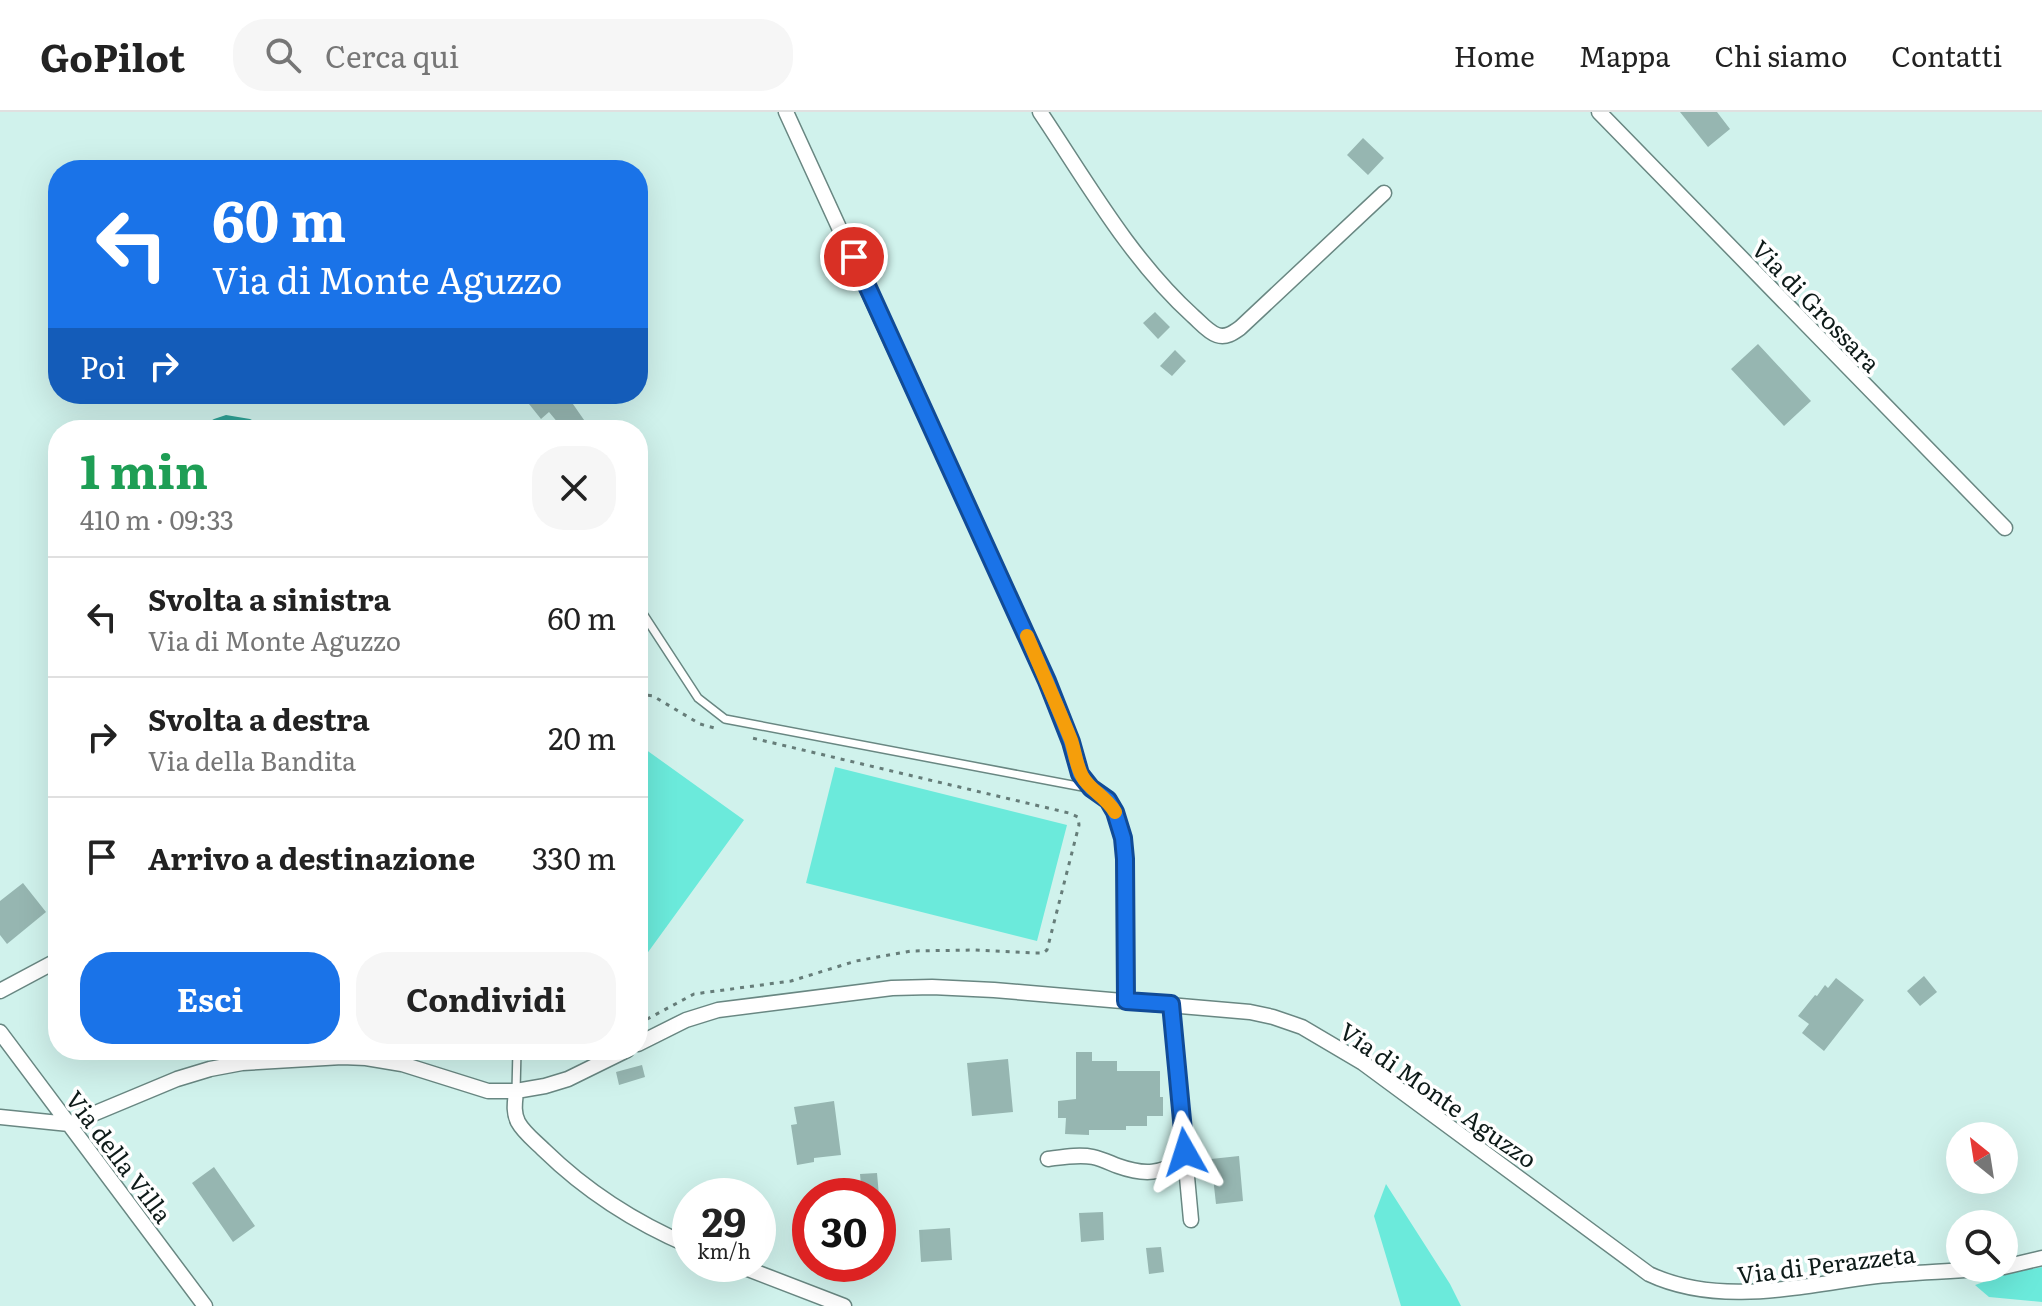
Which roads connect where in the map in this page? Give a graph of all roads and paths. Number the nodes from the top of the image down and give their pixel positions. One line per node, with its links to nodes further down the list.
1 (786, 112): 10 (street)
2 (1040, 112): 4 (street)
3 (1599, 112): 5 (street, Via di Grossara)
4 (1384, 193)
5 (2005, 528)
6 (648, 621): 10 (lane)
7 (648, 695): 8 (path)
8 (725, 731)
9 (740, 735): 15 (path)
10 (1091, 788): 13 (street)
11 (48, 965): 12 (street)
12 (0, 991)
13 (1126, 1001): 14 (street, Via di Monte Aguzzo); 17 (street, Via di Monte Aguzzo)
14 (1171, 1004): 26 (street); 33 (street, Via di Monte Aguzzo)
15 (648, 1019)
16 (0, 1032): 24 (street, Via della Villa)
17 (648, 1039)
18 (292, 1060): 24 (street)
19 (378, 1060): 22 (street)
20 (517, 1060): 22 (lane)
21 (607, 1060): 22 (street)
22 (516, 1091): 28 (street)
23 (0, 1117): 24 (street)
24 (69, 1124): 34 (street, Via della Villa)
25 (1048, 1159): 26 (street)
26 (1186, 1160): 27 (street)
27 (1191, 1220)
28 (672, 1238)
29 (2042, 1258): 30 (street)
30 (2018, 1264)
31 (1946, 1271): 33 (street, Via di Perazzeta)
32 (776, 1280): 35 (street)
33 (1714, 1301)
34 (205, 1306)
35 (844, 1306)

